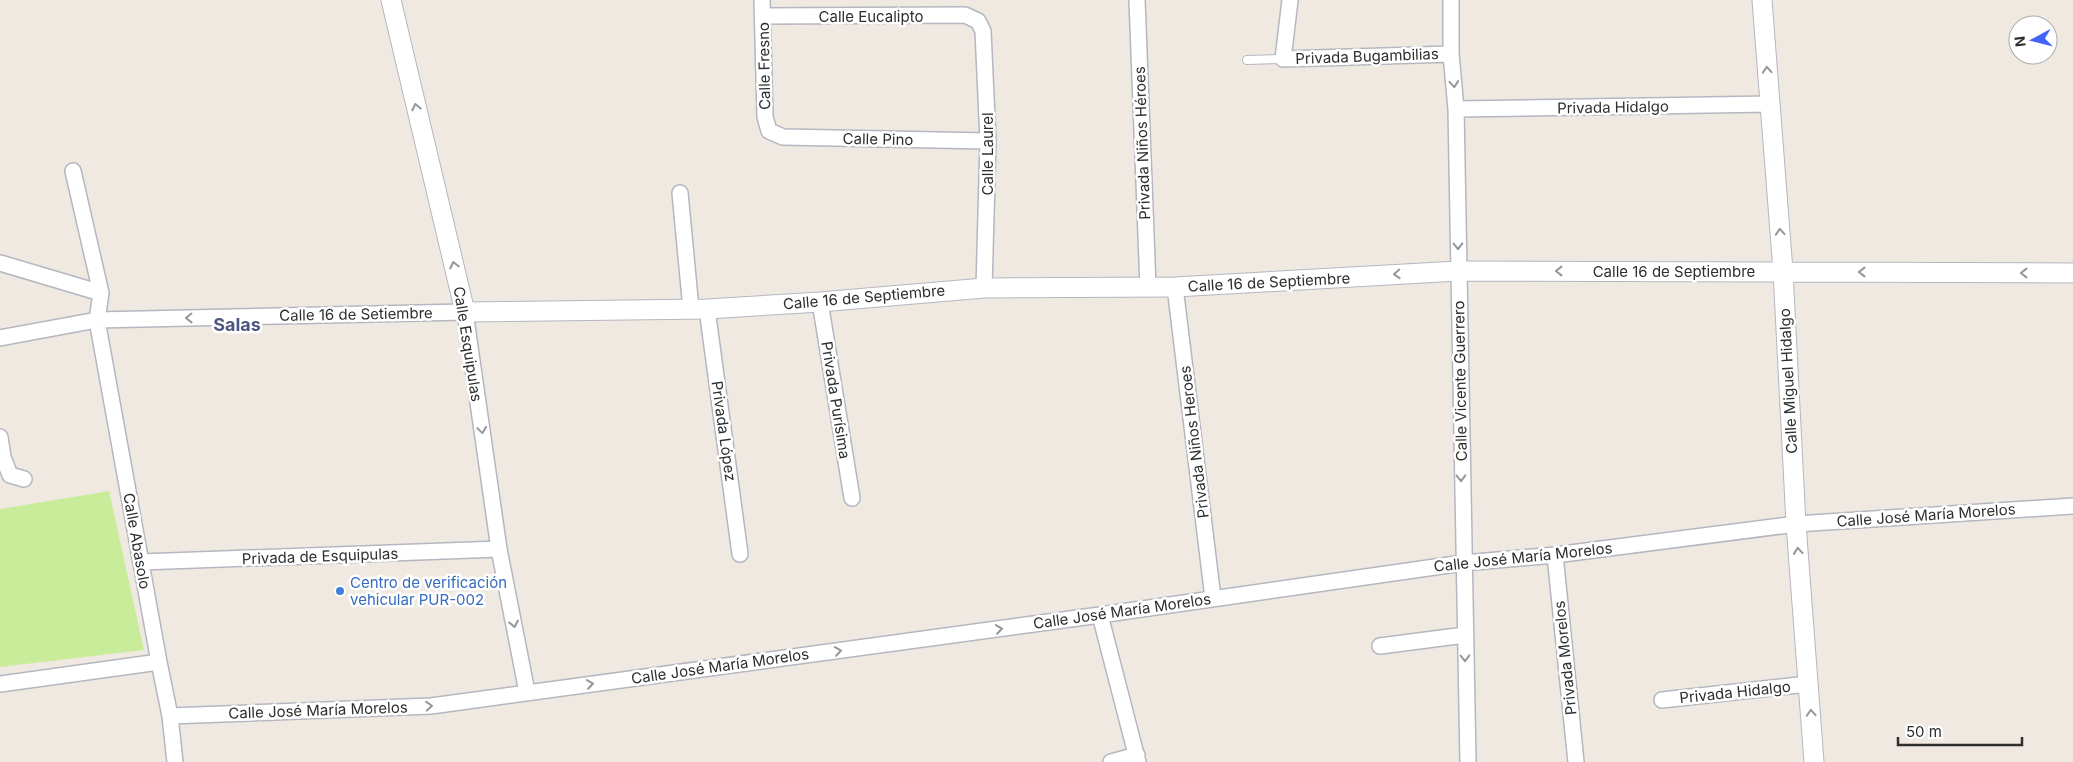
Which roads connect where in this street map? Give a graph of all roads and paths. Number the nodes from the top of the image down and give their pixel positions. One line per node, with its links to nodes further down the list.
1 (390, 0): 28 (street, Calle Esquipulas, one-way to 1)
2 (762, 0): 7 (street, Calle Fresno)
3 (1137, 0): 22 (street, Privada Niños Héroes)
4 (1290, 0): 10 (street, Privada Bugambilias)
5 (1450, 0): 9 (street, Calle Vicente Guerrero)
6 (1762, 0): 12 (street, Calle Miguel Hidalgo, one-way to 6)
7 (763, 16): 8 (street, Calle Eucalipto); 14 (street, Calle Fresno)
8 (978, 21): 15 (street, Calle Laurel)
9 (1451, 54): 10 (street, Privada Bugambilias); 13 (street, Calle Vicente Guerrero, one-way to 13)
10 (1283, 59): 11 (lane, Privada Bugambilias)
11 (1246, 60)
12 (1770, 104): 13 (street, Privada Hidalgo); 20 (street, Calle Miguel Hidalgo, one-way to 12)
13 (1456, 109): 19 (street, Calle Vicente Guerrero, one-way to 19)
14 (769, 130): 15 (street, Calle Pino)
15 (988, 140): 24 (street, Calle Laurel)
16 (74, 171): 25 (street)
17 (680, 193): 27 (street, Privada López)
18 (0, 263): 25 (street)
19 (1458, 271): 20 (street, Calle 16 de Septiembre, one-way to 19); 23 (street, Calle 16 de Septiembre, one-way to 23); 40 (street, Calle Vicente Guerrero, one-way to 40)
20 (1783, 271): 21 (street, Calle 16 de Septiembre, one-way to 20); 35 (street, Calle Miguel Hidalgo)
21 (2073, 273)
22 (1148, 287): 23 (street, Calle 16 de Septiembre); 24 (street, Calle 16 de Septiembre)
23 (1174, 287): 41 (street, Privada Niños Heroes)
24 (984, 288): 26 (street, Calle 16 de Septiembre)
25 (102, 293): 29 (street)
26 (820, 302): 27 (street, Calle 16 de Septiembre); 33 (street, Privada Purísima)
27 (699, 309): 28 (street, Calle 16 de Septiembre); 37 (street, Privada López)
28 (465, 312): 29 (street, Calle 16 de Setiembre, one-way to 29); 36 (street, Calle Esquipulas, one-way to 36)
29 (97, 320): 30 (street); 39 (street, Calle Abasolo)
30 (0, 338)
31 (0, 438): 32 (street)
32 (24, 480)
33 (852, 498)
34 (2073, 506): 35 (street, Calle José María Morelos)
35 (1796, 524): 38 (street, Calle José María Morelos); 47 (street, Calle Miguel Hidalgo, one-way to 35)
36 (499, 549): 39 (street, Privada de Esquipulas); 48 (street, Calle Esquipulas, one-way to 48)
37 (740, 554)
38 (1555, 555): 40 (street, Calle José María Morelos); 55 (street, Privada Morelos)
39 (141, 562): 45 (street, Calle Abasolo)
40 (1463, 563): 41 (street, Calle José María Morelos); 43 (street, Calle Vicente Guerrero)
41 (1213, 598): 42 (street, Calle José María Morelos)
42 (1100, 615): 48 (street, Calle José María Morelos, one-way to 42); 51 (street)
43 (1465, 635): 44 (street); 54 (street, Calle Vicente Guerrero, one-way to 54)
44 (1380, 646)
45 (159, 662): 46 (street); 50 (street, Calle Abasolo)
46 (0, 684)
47 (1808, 684): 49 (street, Privada Hidalgo); 56 (street, Calle Miguel Hidalgo, one-way to 47)
48 (527, 692): 50 (street, Calle José María Morelos, one-way to 48)
49 (1662, 700)
50 (170, 716): 52 (street, Calle Abasolo)
51 (1138, 758): 53 (street)
52 (174, 762)
53 (1111, 762)
54 (1468, 762)
55 (1576, 762)
56 (1814, 762)

